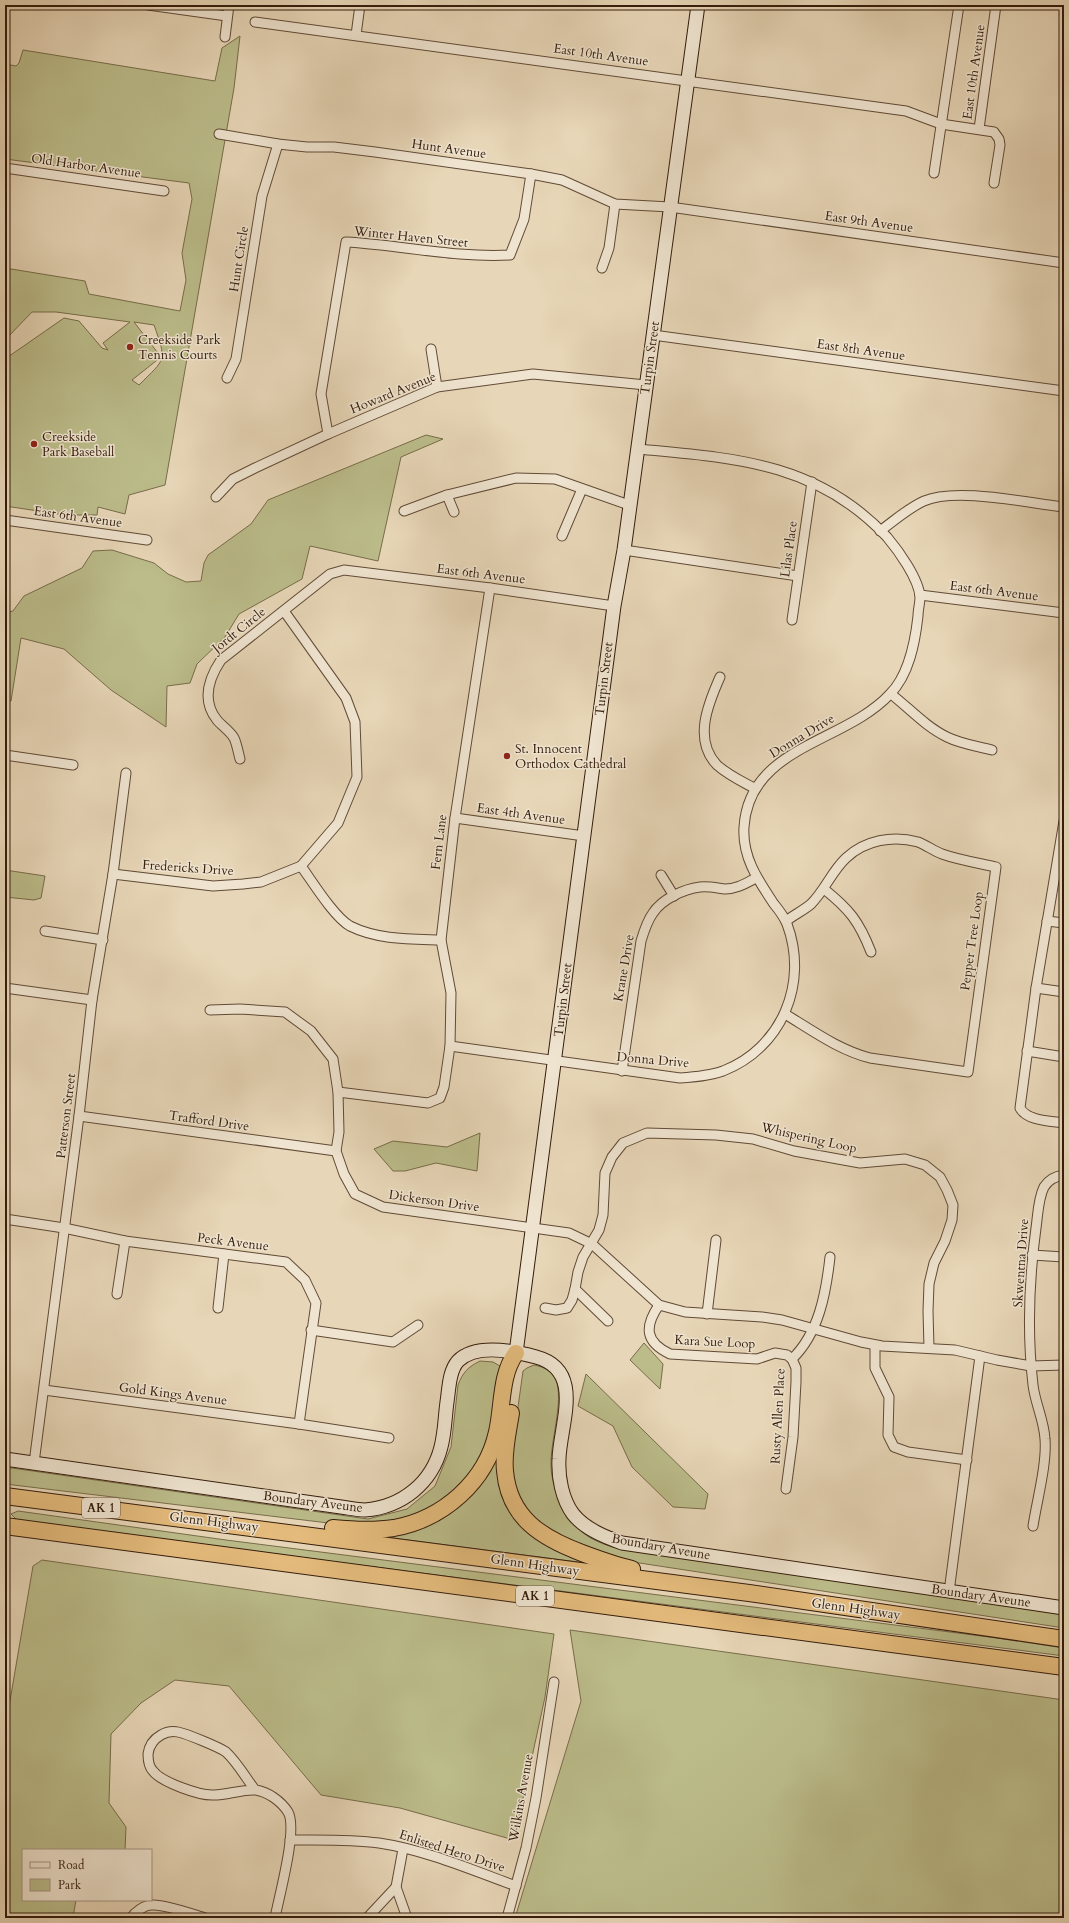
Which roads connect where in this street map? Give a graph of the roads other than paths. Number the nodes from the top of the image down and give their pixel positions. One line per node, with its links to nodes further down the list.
1 (148, 5): 7 (street)
2 (229, 5): 7 (street)
3 (360, 5): 9 (street)
4 (698, 5): 11 (street, Turpin Street)
5 (959, 5): 12 (street, East 10th Avenue)
6 (996, 5): 13 (street, East 10th Avenue)
7 (227, 16): 10 (street)
8 (255, 22): 9 (street, East 10th Avenue)
9 (356, 35): 11 (street, East 10th Avenue)
10 (225, 37)
11 (688, 80): 12 (street, East 10th Avenue); 22 (street, Turpin Street)
12 (941, 124): 13 (street, East 10th Avenue); 17 (street, East 10th Avenue)
13 (979, 129): 19 (street)
14 (219, 134): 15 (street, Hunt Avenue)
15 (278, 144): 18 (street, Hunt Avenue); 27 (street, Hunt Circle)
16 (5, 168): 20 (street, Old Harbor Avenue)
17 (934, 173)
18 (531, 174): 21 (street, Hunt Avenue); 31 (street, Winter Haven Street)
19 (994, 183)
20 (164, 191)
21 (615, 204): 22 (street, Hunt Avenue); 24 (street)
22 (670, 208): 23 (street, East 9th Avenue); 25 (street, Turpin Street)
23 (1064, 263)
24 (602, 268)
25 (654, 335): 28 (street, Turpin Street); 30 (street, East 8th Avenue)
26 (431, 349): 29 (street)
27 (227, 378)
28 (646, 385): 29 (street, Howard Avenue); 32 (street, Turpin Street)
29 (437, 387): 31 (street, Howard Avenue)
30 (1064, 391)
31 (328, 434): 36 (street, Howard Avenue)
32 (638, 449): 33 (street, Donna Drive); 37 (street, Turpin Street)
33 (812, 482): 42 (street, Donna Drive); 47 (street, Lilas Place)
34 (582, 489): 35 (street); 37 (street); 43 (street)
35 (447, 495): 39 (street); 40 (street)
36 (216, 496)
37 (629, 505): 45 (street, Turpin Street)
38 (1064, 507): 42 (street)
39 (404, 511)
40 (454, 512)
41 (5, 520): 44 (street, East 6th Avenue)
42 (880, 531): 49 (street, Donna Drive)
43 (562, 536)
44 (147, 540)
45 (624, 550): 47 (street); 50 (street, Turpin Street)
46 (344, 570): 48 (street, East 6th Avenue); 51 (street, Jordt Circle)
47 (798, 576): 53 (street, Lilas Place)
48 (490, 588): 50 (street, East 6th Avenue); 62 (street, Fern Lane)
49 (920, 595): 52 (street, East 6th Avenue); 55 (street, Donna Drive)
50 (614, 606): 64 (street, Turpin Street)
51 (284, 611): 58 (street, Jordt Circle); 66 (street, Fredericks Drive)
52 (1064, 613)
53 (792, 620)
54 (720, 677): 61 (street)
55 (891, 694): 56 (street); 61 (street, Donna Drive)
56 (992, 750)
57 (5, 755): 59 (street)
58 (240, 759)
59 (73, 764)
60 (126, 773): 67 (street, Patterson Street)
61 (754, 788): 69 (street, Donna Drive)
62 (455, 818): 64 (street, East 4th Avenue); 77 (street, Fern Lane)
63 (1064, 821): 65 (street)
64 (584, 836): 88 (street, Turpin Street)
65 (1061, 857): 73 (street)
66 (301, 866): 67 (street, Fredericks Drive); 77 (street)
67 (113, 874): 76 (street, Patterson Street)
68 (661, 875): 71 (street)
69 (756, 878): 71 (street, Krane Drive); 72 (street, Donna Drive)
70 (824, 889): 72 (street, Pepper Tree Loop); 78 (street); 84 (street, Pepper Tree Loop)
71 (674, 896): 89 (street, Krane Drive)
72 (786, 921): 84 (street, Donna Drive)
73 (1047, 921): 74 (street); 80 (street)
74 (1064, 923)
75 (46, 930): 76 (street)
76 (103, 940): 82 (street, Patterson Street)
77 (441, 940): 85 (street, Fern Lane)
78 (871, 952)
79 (5, 988): 82 (street)
80 (1036, 988): 81 (street); 86 (street)
81 (1064, 992)
82 (92, 1000): 91 (street, Patterson Street)
83 (210, 1010): 90 (street, Dickerson Drive)
84 (785, 1014): 89 (street, Donna Drive)
85 (450, 1046): 88 (street, Donna Drive); 90 (street, Fern Lane)
86 (1027, 1051): 87 (street); 92 (street)
87 (1064, 1057)
88 (555, 1062): 89 (street, Donna Drive); 97 (street, Turpin Street)
89 (622, 1070)
90 (338, 1092): 93 (street, Dickerson Drive)
91 (79, 1116): 93 (street, Trafford Drive); 96 (street, Patterson Street)
92 (1063, 1123)
93 (336, 1151): 97 (street, Dickerson Drive)
94 (1064, 1174): 102 (street, Skwentna Drive)
95 (5, 1219): 96 (street, Peck Avenue)
96 (64, 1228): 98 (street, Peck Avenue); 122 (street, Patterson Street)
97 (531, 1228): 100 (street, Dickerson Drive); 117 (street, Turpin Street)
98 (125, 1240): 101 (street, Peck Avenue); 106 (street)
99 (716, 1240): 110 (street)
100 (592, 1244): 105 (street, Whispering Loop); 107 (street, Dickerson Drive); 116 (street, Whispering Loop)
101 (224, 1254): 108 (street); 114 (street, Peck Avenue)
102 (1032, 1255): 104 (street); 121 (street, Skwentna Drive)
103 (830, 1257): 113 (street, Rusty Allen Place)
104 (1064, 1257)
105 (575, 1289): 109 (street, Whispering Loop); 111 (street)
106 (117, 1294)
107 (659, 1305): 110 (street); 119 (street, Kara Sue Loop)
108 (218, 1308)
109 (545, 1308)
110 (708, 1314): 113 (street)
111 (608, 1320)
112 (418, 1325): 114 (street)
113 (813, 1327): 115 (street); 119 (street, Rusty Allen Place)
114 (311, 1330): 123 (street, Peck Avenue)
115 (875, 1345): 116 (street); 126 (street)
116 (929, 1348): 118 (street)
117 (516, 1353): 127 (street, Boundary Aveune); 130 (highway); 133 (street, Boundary Aveune); 134 (highway)
118 (980, 1356): 121 (street); 126 (street)
119 (792, 1359): 128 (street, Rusty Allen Place)
120 (1064, 1365): 121 (street)
121 (1031, 1366): 132 (street, Skwentna Drive)
122 (44, 1390): 123 (street, Gold Kings Avenue); 127 (street, Patterson Street)
123 (299, 1424): 124 (street, Gold Kings Avenue)
124 (389, 1438)
125 (5, 1459): 127 (street, Boundary Aveune)
126 (967, 1460): 133 (street)
127 (34, 1463)
128 (786, 1489)
129 (5, 1496): 130 (highway, Glenn Highway / AK 1)
130 (197, 1520): 134 (highway, Glenn Highway / AK 1)
131 (5, 1526): 137 (highway, AK 1)
132 (1033, 1526)
133 (949, 1592): 135 (street, Boundary Aveune)
134 (749, 1593): 136 (highway, Glenn Highway / AK 1)
135 (1064, 1608)
136 (1064, 1639)
137 (1064, 1667)
138 (554, 1682): 142 (street, Wilkins Avenue)
139 (255, 1790): 139 (street); 140 (street)
140 (290, 1840): 141 (street, Enlisted Hero Drive); 146 (street)
141 (403, 1849): 142 (street, Enlisted Hero Drive); 143 (street)
142 (516, 1886): 149 (street, Wilkins Avenue)
143 (396, 1888): 147 (street); 148 (street)
144 (131, 1918): 145 (street)
145 (205, 1918)
146 (275, 1918)
147 (367, 1918)
148 (406, 1918)
149 (507, 1918)

